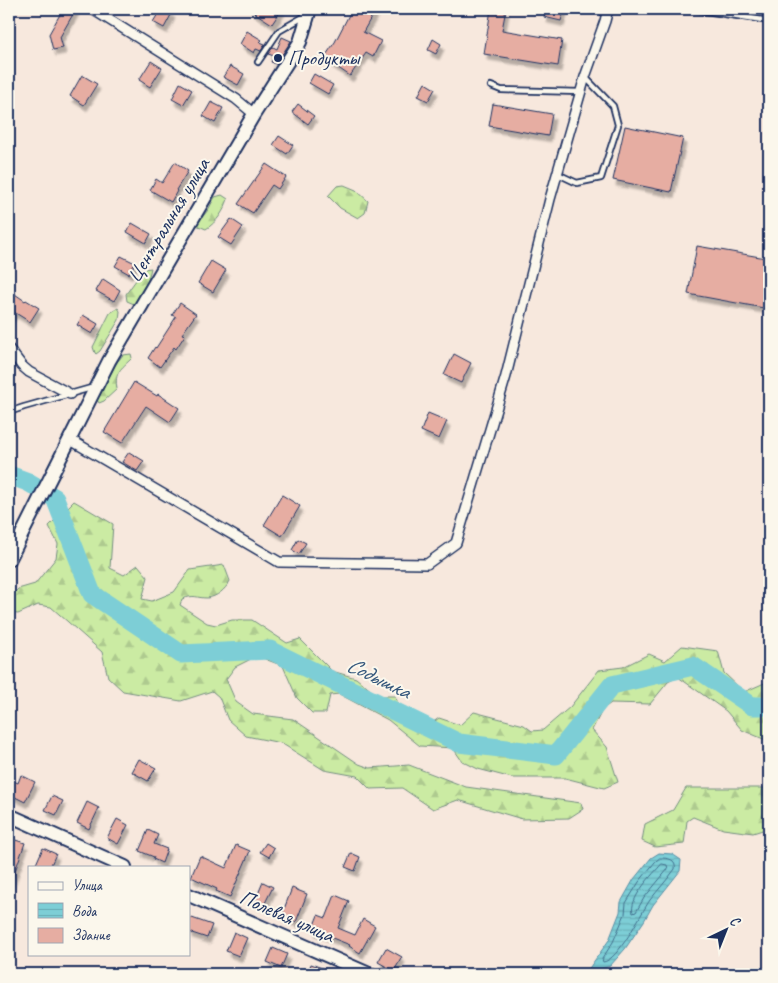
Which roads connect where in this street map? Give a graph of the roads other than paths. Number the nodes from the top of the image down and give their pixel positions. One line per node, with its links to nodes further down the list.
1 (92, 9): 10 (street)
2 (608, 9): 7 (street)
3 (693, 9): 5 (lane)
4 (309, 11): 6 (lane); 10 (street, Центральная улица)
5 (769, 21)
6 (258, 62)
7 (585, 77): 9 (street); 11 (lane)
8 (491, 86): 9 (lane)
9 (580, 92): 11 (street)
10 (254, 114): 13 (street, Центральная улица)
11 (557, 173): 16 (street)
12 (9, 350): 14 (street)
13 (95, 387): 14 (lane); 16 (street, Центральная улица)
14 (70, 394): 15 (lane)
15 (9, 412)
16 (68, 439): 17 (street, Центральная улица)
17 (9, 560)
18 (9, 815): 19 (street)
19 (123, 866)
20 (190, 895): 21 (street, Полевая улица)
21 (369, 974)

